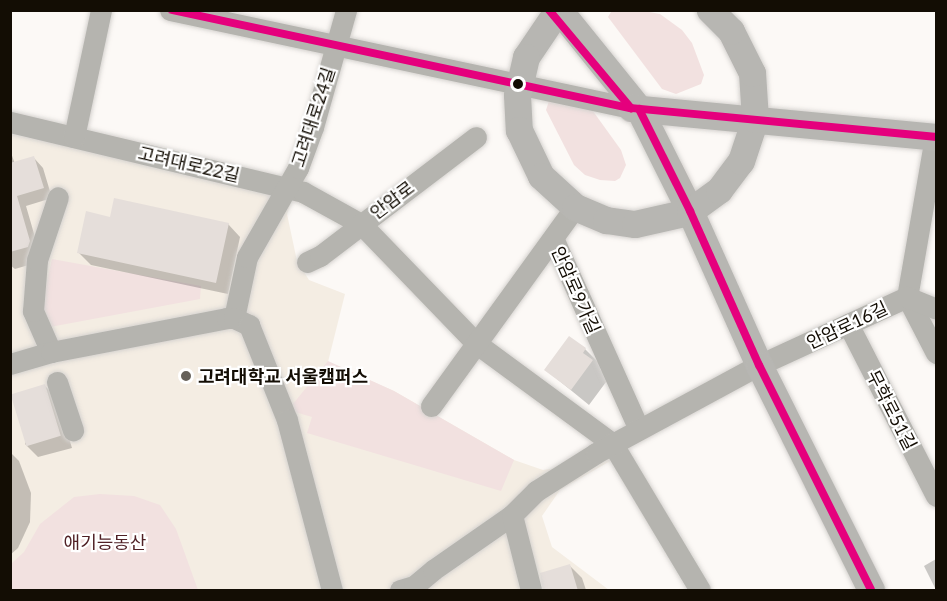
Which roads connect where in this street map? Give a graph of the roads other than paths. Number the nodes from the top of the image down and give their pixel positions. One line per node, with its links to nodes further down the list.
1 (101, 10): 11 (street)
2 (170, 10): 6 (street, 고려대로24길)
3 (346, 10): 6 (street)
4 (710, 10): 9 (main road)
5 (556, 12): 7 (main road); 8 (main road)
6 (335, 46): 7 (street, 고려대로24길); 14 (street, 고려대로24길)
7 (519, 84): 8 (street, 고려대로24길); 16 (main road)
8 (634, 109): 9 (main road); 17 (main road)
9 (755, 119): 13 (main road); 17 (main road)
10 (10, 122): 11 (street, 고려대로22길)
11 (74, 137): 14 (street, 고려대로22길)
12 (476, 137): 18 (street, 안암로)
13 (936, 137): 21 (street)
14 (288, 188): 18 (street, 고려대로22길); 23 (street, 고려대로24길)
15 (58, 197): 26 (street)
16 (575, 207): 17 (main road); 19 (street)
17 (687, 212): 29 (main road)
18 (361, 224): 20 (street, 안암로); 25 (street)
19 (553, 237): 25 (street, 안암로9가길); 32 (street, 안암로9가길)
20 (307, 262)
21 (907, 297): 22 (street, 안암로16길); 24 (street, 안암로16길); 27 (street)
22 (936, 309)
23 (234, 318): 26 (street); 37 (street)
24 (848, 324): 29 (street, 안암로16길); 35 (street, 무학로51길)
25 (477, 344): 31 (street, 안암로9가길); 34 (street)
26 (51, 352): 28 (street)
27 (936, 353)
28 (10, 364)
29 (759, 365): 32 (street); 41 (main road)
30 (57, 382): 33 (street)
31 (431, 406)
32 (639, 429): 34 (street)
33 (73, 430)
34 (612, 443): 36 (street); 40 (street)
35 (936, 496)
36 (512, 515): 38 (street); 39 (street)
37 (332, 591)
38 (400, 591)
39 (531, 591)
40 (700, 591)
41 (871, 591)

